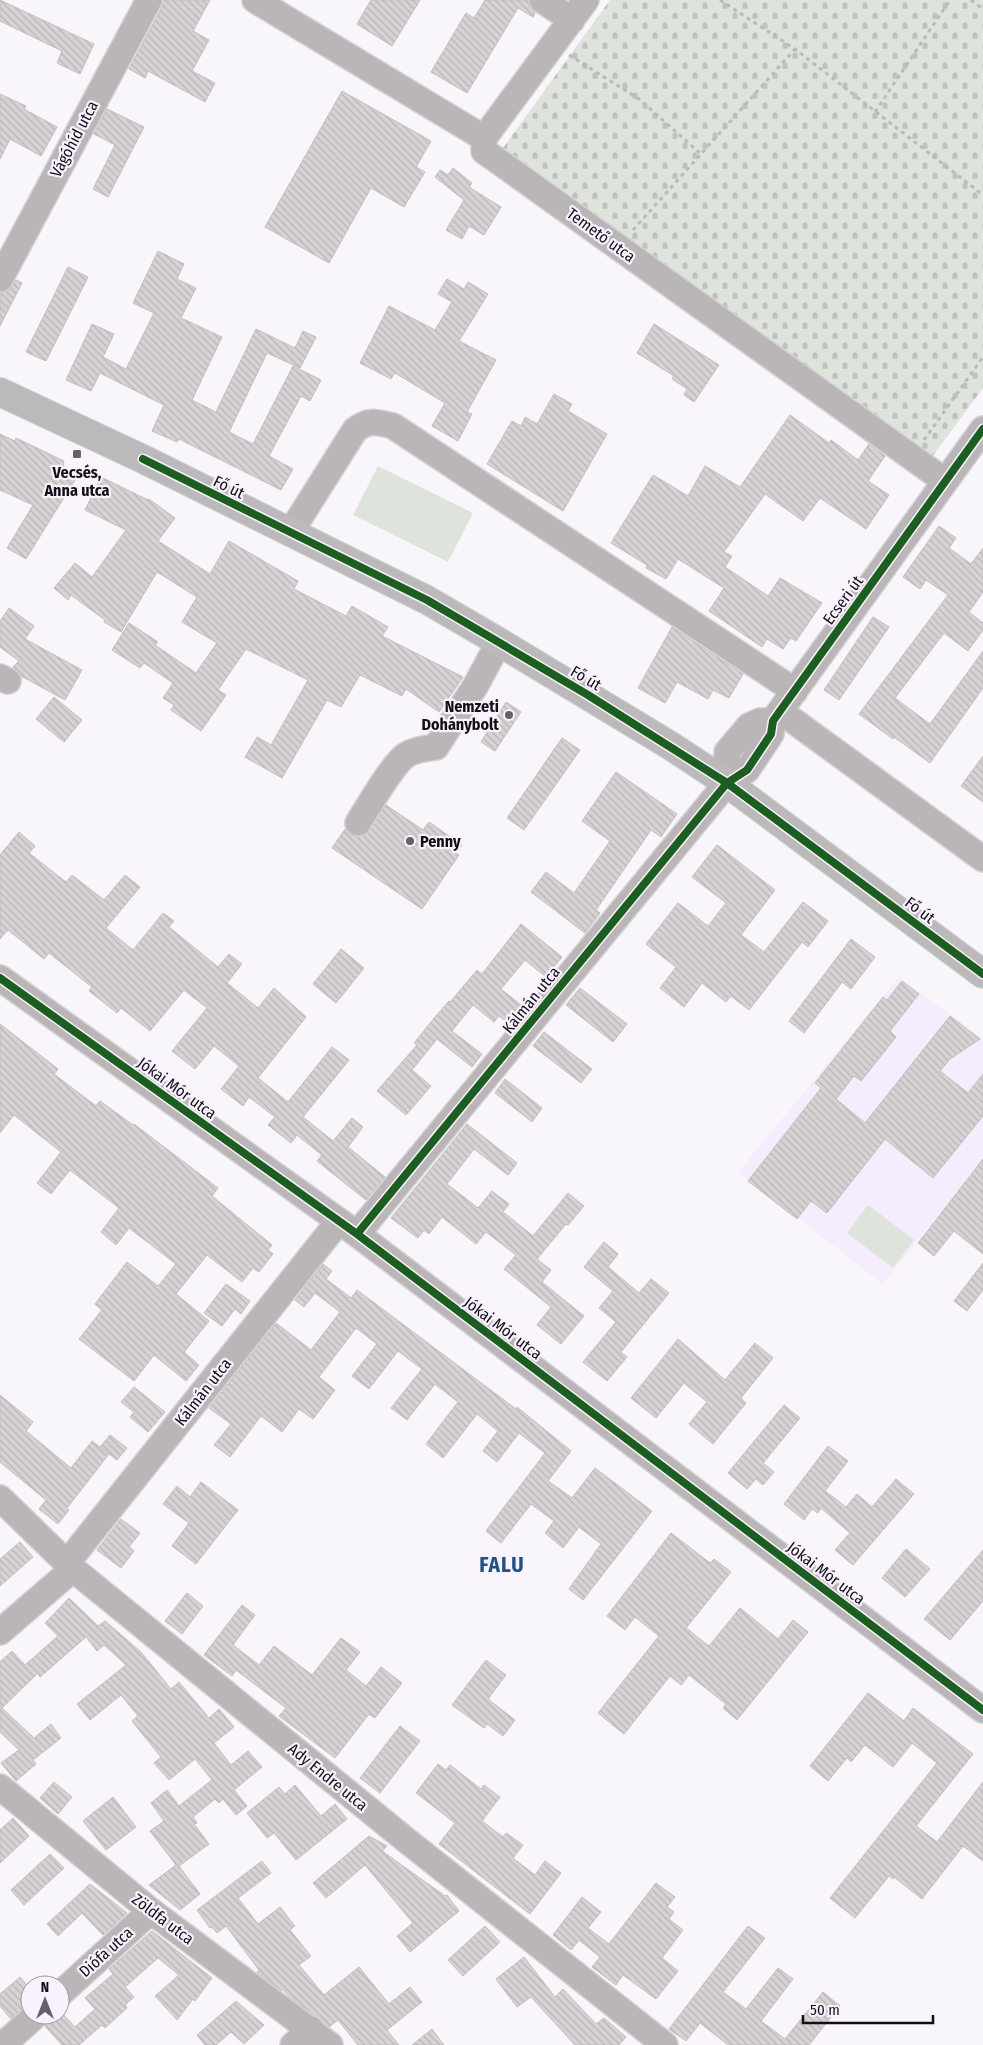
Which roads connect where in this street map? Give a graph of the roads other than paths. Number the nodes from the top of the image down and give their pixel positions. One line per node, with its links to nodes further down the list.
1 (149, 0): 7 (street, Vágóhíd utca)
2 (255, 0): 6 (street)
3 (542, 0): 5 (street)
4 (586, 0): 5 (street)
5 (572, 20): 6 (street)
6 (484, 138): 10 (street, Temető utca)
7 (0, 279)
8 (0, 392): 11 (main road, Fő út)
9 (983, 429): 10 (street, Ecseri út)
10 (945, 481): 13 (street, Ecseri út)
11 (290, 533): 12 (main road, Fő út); 13 (street)
12 (499, 642): 15 (main road, Fő út); 16 (street)
13 (795, 691): 14 (street, Ecseri út)
14 (777, 716): 15 (street); 17 (street)
15 (727, 783): 18 (main road, Fő út); 20 (street, Kálmán utca)
16 (358, 823)
17 (983, 859)
18 (983, 974)
19 (0, 978): 20 (street, Jókai Mór utca)
20 (348, 1227): 22 (street, Kálmán utca); 24 (street, Jókai Mór utca)
21 (0, 1498): 22 (street, Ady Endre utca)
22 (70, 1566): 23 (street, Kálmán utca); 32 (street, Ady Endre utca)
23 (0, 1632)
24 (983, 1710)
25 (0, 1787): 26 (street, Zöldfa utca)
26 (151, 1911): 27 (street, Diófa utca); 29 (street, Zöldfa utca)
27 (70, 1985)
28 (25, 2025): 30 (street)
29 (302, 2037): 31 (street, Zöldfa utca)
30 (4, 2045)
31 (330, 2045)
32 (664, 2045)

